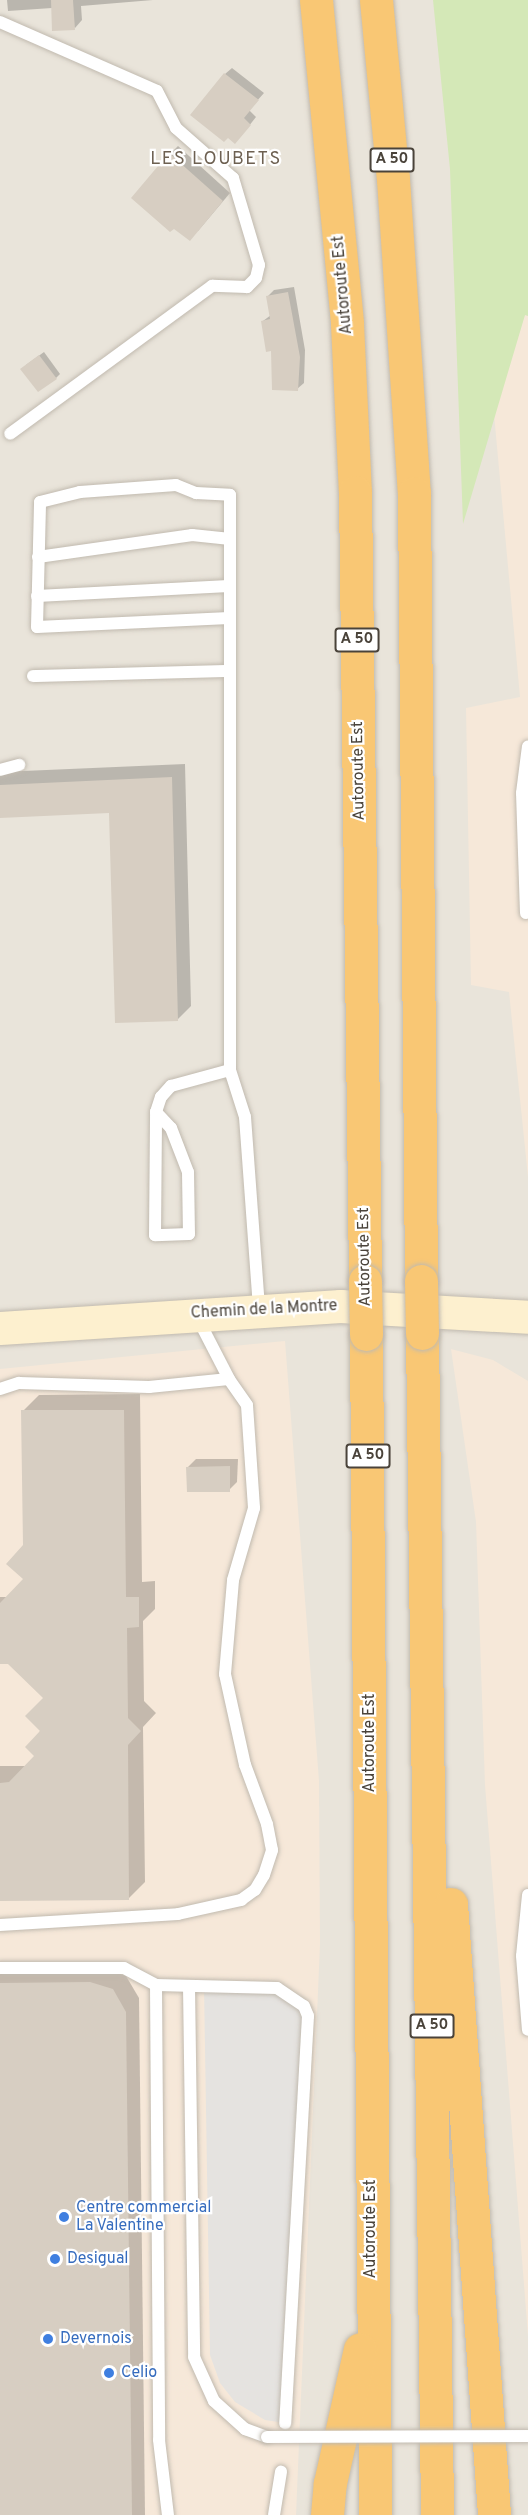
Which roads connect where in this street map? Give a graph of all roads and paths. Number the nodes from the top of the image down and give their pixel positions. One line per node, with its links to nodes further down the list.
1 (316, 0): 31 (highway, Autoroute Est / A 50, bridge)
2 (376, 0): 24 (highway, A 50, bridge)
3 (0, 21): 4 (lane)
4 (10, 434)
5 (228, 539): 6 (lane); 6 (lane); 7 (lane)
6 (38, 557): 8 (lane)
7 (229, 586): 8 (lane); 9 (lane)
8 (38, 596): 9 (lane)
9 (229, 618): 10 (lane)
10 (229, 671): 11 (lane); 16 (lane)
11 (33, 676)
12 (528, 746): 15 (lane)
13 (19, 765): 14 (lane)
14 (0, 770)
15 (526, 913)
16 (230, 1070): 17 (lane); 18 (lane)
17 (156, 1112): 17 (lane)
18 (259, 1310): 19 (street, Chemin de la Montre); 20 (street, Chemin de la Montre)
19 (195, 1314): 21 (street, Chemin de la Montre); 22 (lane)
20 (528, 1317)
21 (0, 1328)
22 (229, 1378): 23 (lane); 26 (lane)
23 (0, 1389)
24 (426, 1537): 39 (highway, A 50); 40 (highway)
25 (528, 1895): 30 (lane)
26 (0, 1925)
27 (0, 1968): 28 (lane)
28 (156, 1985): 29 (lane); 35 (lane)
29 (189, 1986): 32 (lane); 33 (lane, bridge)
30 (528, 2030)
31 (371, 2300): 37 (highway); 38 (highway, Autoroute Est / A 50)
32 (285, 2423)
33 (528, 2436)
34 (281, 2472): 36 (lane)
35 (168, 2515)
36 (274, 2515)
37 (327, 2515)
38 (375, 2515)
39 (437, 2515)
40 (494, 2515)

